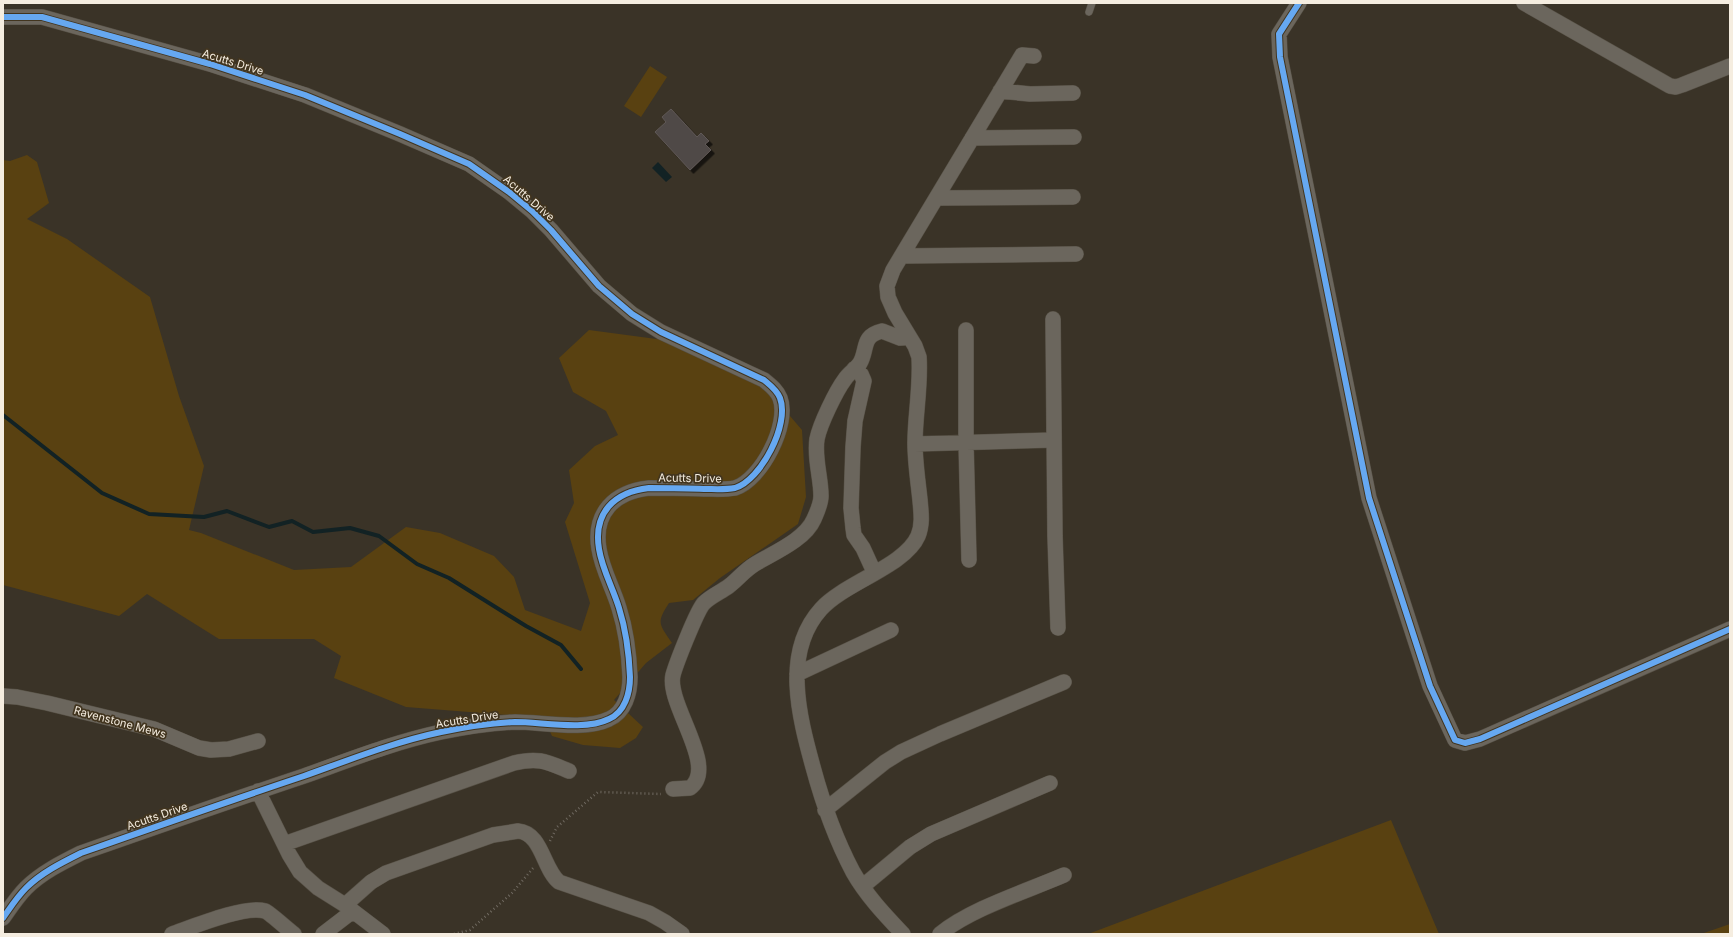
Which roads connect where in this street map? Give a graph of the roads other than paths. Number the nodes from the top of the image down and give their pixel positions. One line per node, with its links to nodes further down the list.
1 (1092, 3): 4 (lane)
2 (1299, 3): 26 (street)
3 (1524, 3): 7 (street)
4 (1090, 12)
5 (3, 17): 35 (street, Acutts Drive)
6 (1034, 56): 8 (street)
7 (1730, 66)
8 (1000, 91): 9 (street); 11 (street)
9 (1073, 93)
10 (1074, 137): 11 (street)
11 (972, 138): 13 (street)
12 (1073, 197): 13 (street)
13 (937, 198): 15 (street)
14 (1076, 254): 15 (street)
15 (902, 256): 18 (street)
16 (1053, 318): 20 (street)
17 (966, 330): 21 (street)
18 (909, 337): 19 (street); 22 (street)
19 (854, 369): 24 (street); 34 (street)
20 (1054, 440): 21 (street); 25 (street)
21 (966, 442): 22 (street); 23 (street)
22 (915, 444): 24 (street)
23 (969, 560)
24 (874, 572): 28 (street)
25 (1058, 628)
26 (1730, 629)
27 (891, 630): 28 (street)
28 (797, 674): 36 (street)
29 (1064, 682): 36 (street)
30 (3, 696): 31 (street, Ravenstone Mews)
31 (258, 741)
32 (569, 771): 37 (street)
33 (1050, 783): 39 (street)
34 (673, 789)
35 (258, 791): 37 (street); 41 (street, Acutts Drive)
36 (825, 810): 39 (street)
37 (284, 844): 40 (street)
38 (1064, 875): 48 (street)
39 (863, 886): 47 (street)
40 (349, 908): 44 (street); 45 (street); 46 (street)
41 (3, 918)
42 (172, 934): 43 (street)
43 (294, 934)
44 (323, 934)
45 (383, 934)
46 (682, 934)
47 (903, 934)
48 (940, 934)

